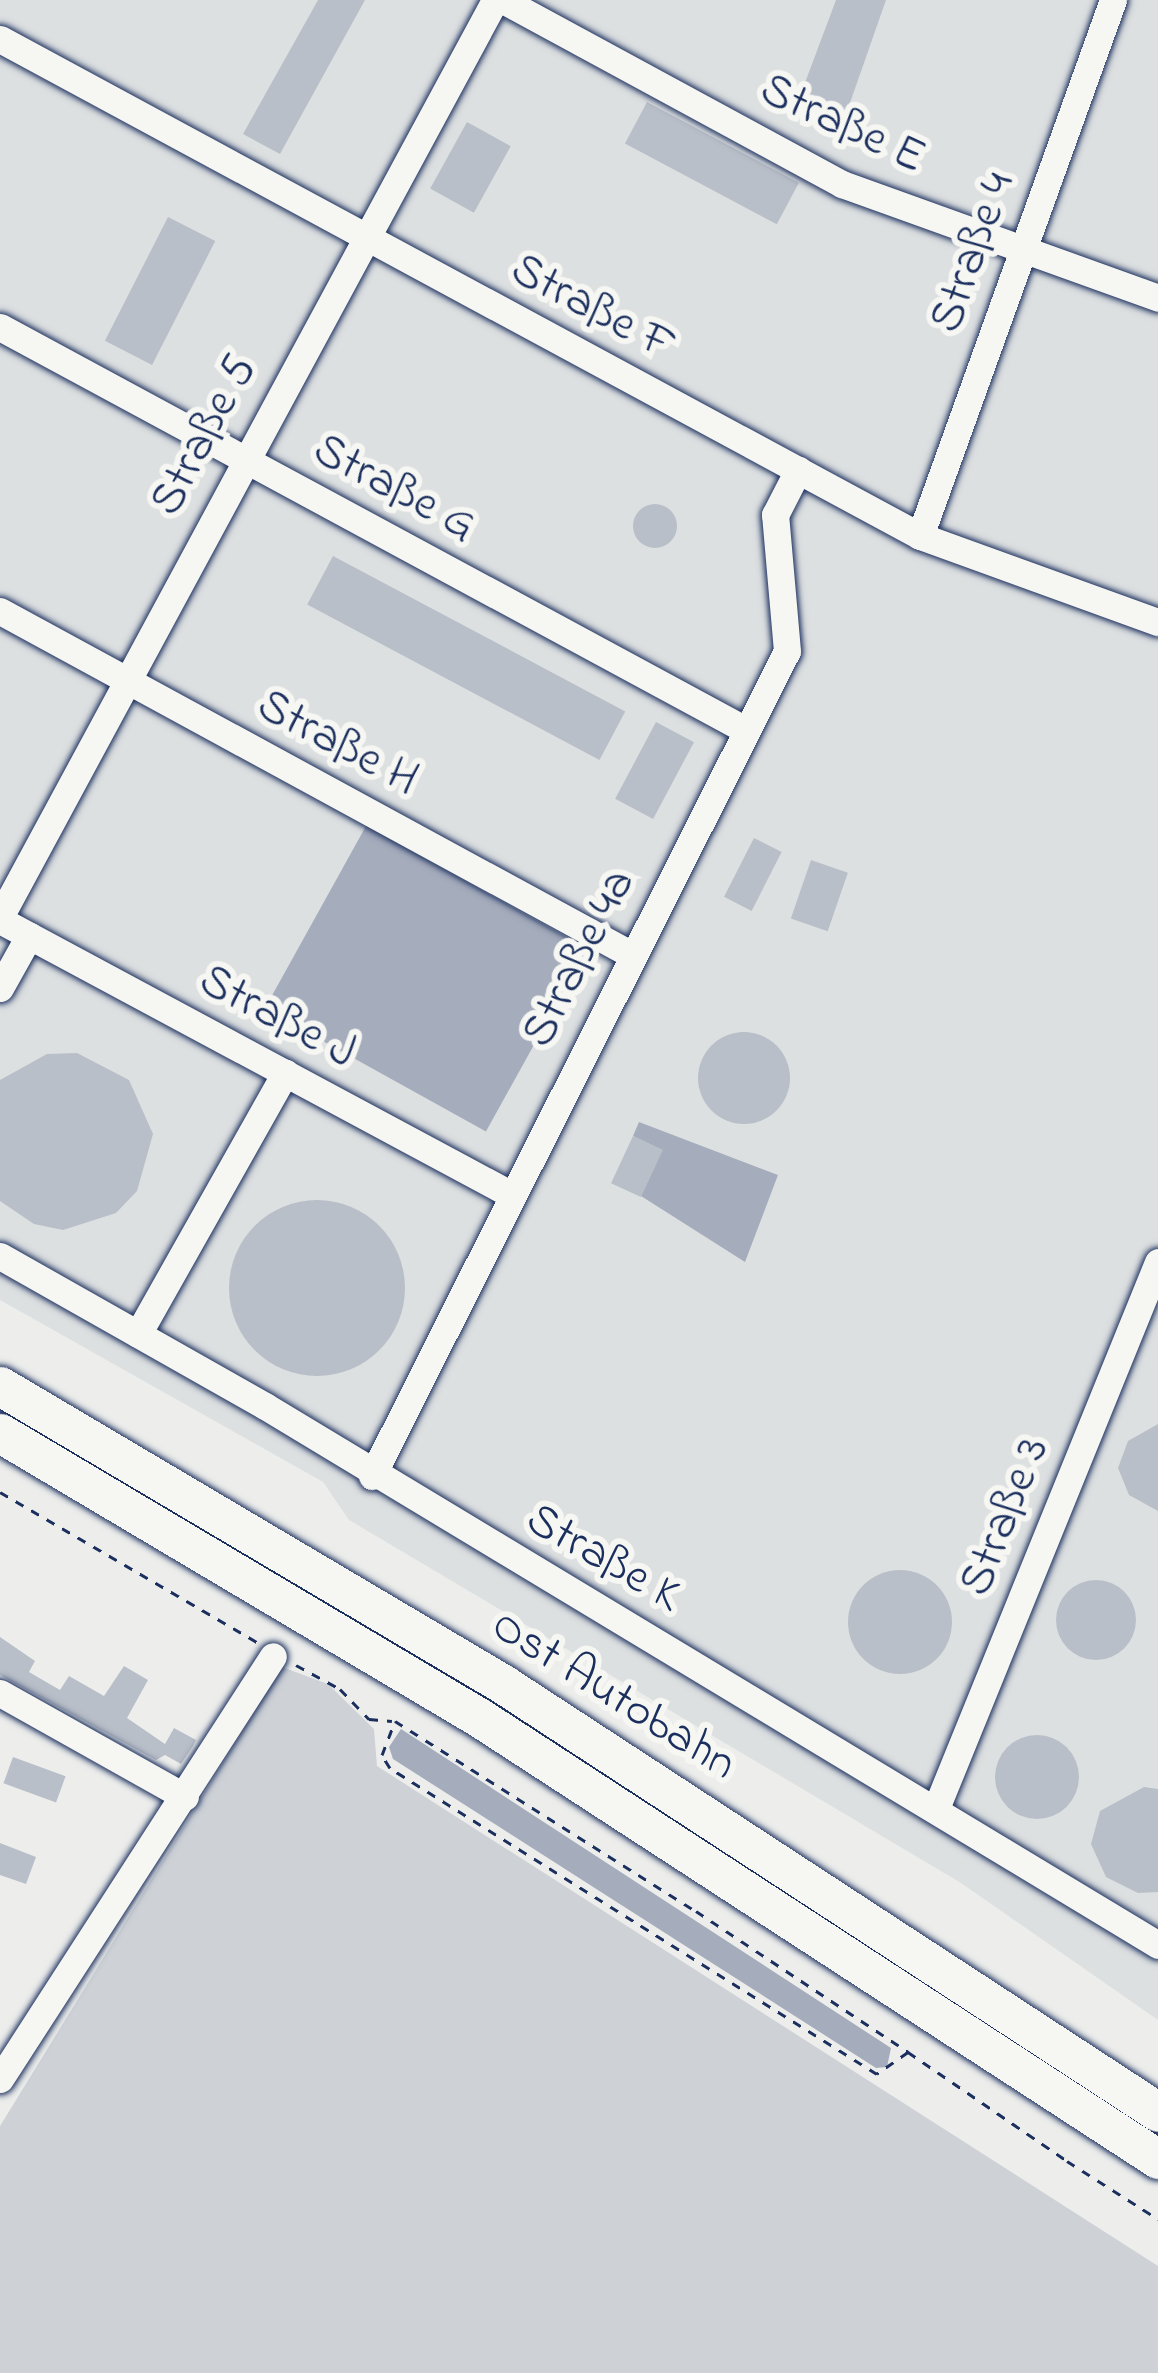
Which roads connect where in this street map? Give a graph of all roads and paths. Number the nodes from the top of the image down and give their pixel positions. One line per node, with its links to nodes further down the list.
1 (498, 0): 4 (street, Straße 5); 5 (street, Straße E)
2 (1113, 0): 5 (street, Straße 4)
3 (0, 40): 4 (street, Straße F)
4 (362, 236): 8 (street, Straße 5); 9 (street, Straße F)
5 (1023, 250): 6 (street, Straße E); 10 (street, Straße 4)
6 (1158, 298)
7 (0, 327): 8 (street, Straße G)
8 (244, 458): 13 (street, Straße 5); 14 (street, Straße G)
9 (798, 470): 10 (street, Straße F); 14 (street, Straße 4a)
10 (920, 536): 12 (street, Straße F)
11 (0, 611): 13 (street, Straße H)
12 (1158, 622)
13 (126, 680): 15 (street, Straße 5); 17 (street, Straße H)
14 (746, 730): 17 (street, Straße 4a)
15 (0, 918): 16 (street, Straße J)
16 (29, 936): 18 (street); 19 (street, Straße J)
17 (632, 955): 20 (street, Straße 4a)
18 (0, 988)
19 (284, 1073): 20 (street, Straße J); 23 (street)
20 (512, 1195): 26 (street, Straße 4a)
21 (0, 1256): 23 (street, Straße K)
22 (1158, 1262): 32 (street, Straße 3)
23 (138, 1334): 26 (street, Straße K)
24 (0, 1386): 36 (highway, Ost Autobahn)
25 (0, 1433): 37 (highway, Ost Autobahn)
26 (372, 1476): 32 (street, Straße K)
27 (0, 1492): 28 (path)
28 (273, 1656): 30 (path); 31 (street)
29 (0, 1693): 31 (street)
30 (395, 1721): 34 (path); 34 (path)
31 (185, 1797): 35 (street)
32 (937, 1806): 33 (street, Straße K)
33 (1158, 1945)
34 (908, 2052): 38 (path)
35 (3, 2066)
36 (1158, 2112)
37 (1158, 2159)
38 (1158, 2219)

